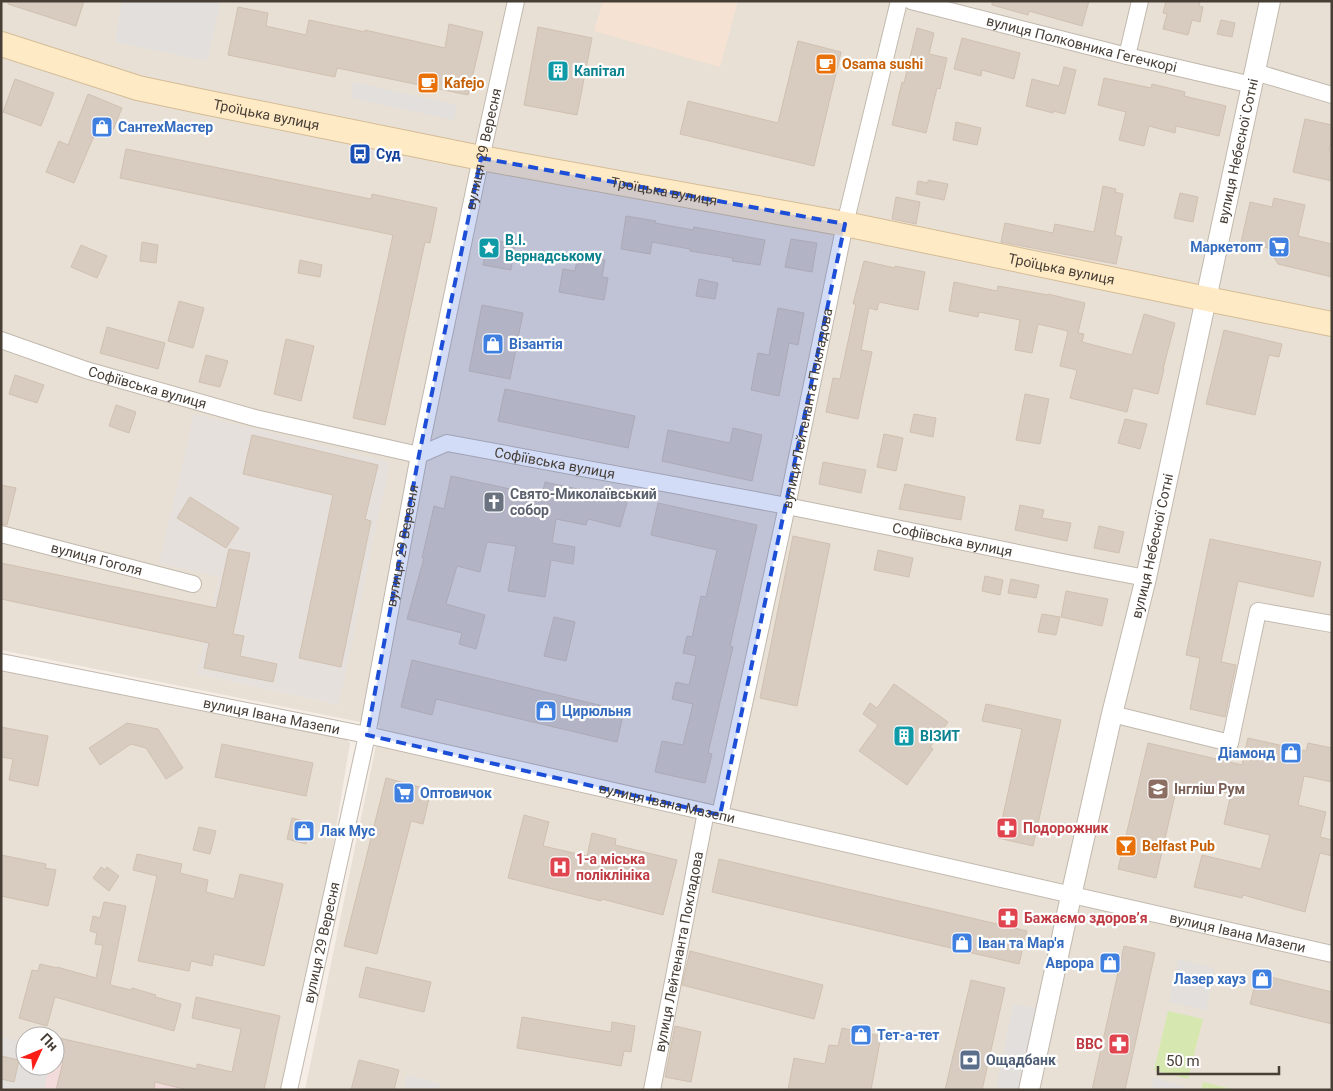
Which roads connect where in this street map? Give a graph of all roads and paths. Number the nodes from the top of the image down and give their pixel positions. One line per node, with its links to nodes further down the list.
1 (516, 1): 10 (street, вулиця 29 Вересня)
2 (898, 1): 11 (street, вулиця Лейтенанта Покладова)
3 (911, 1): 7 (street, вулиця Полковника Гегечкорі)
4 (1140, 1): 7 (street)
5 (1270, 1): 8 (street, вулиця Небесної Сотні)
6 (1, 44): 10 (main road, Троїцька вулиця)
7 (1127, 56): 8 (street, вулиця Полковника Гегечкорі)
8 (1254, 79): 9 (street, вулиця Полковника Гегечкорі); 12 (street, вулиця Небесної Сотні)
9 (1332, 95)
10 (481, 158): 11 (main road, Троїцька вулиця); 15 (street, вулиця 29 Вересня)
11 (845, 224): 12 (main road, Троїцька вулиця); 16 (street, вулиця Лейтенанта Покладова)
12 (1207, 299): 13 (main road, Троїцька вулиця); 18 (street, вулиця Небесної Сотні)
13 (1332, 324)
14 (1, 340): 15 (street, Софіївська вулиця)
15 (419, 455): 16 (street, Софіївська вулиця); 23 (street, вулиця 29 Вересня)
16 (787, 506): 18 (street, Софіївська вулиця); 24 (street, вулиця Лейтенанта Покладова)
17 (1, 534): 19 (street, вулиця Гоголя)
18 (1146, 578): 22 (street, вулиця Небесної Сотні)
19 (192, 584)
20 (1332, 624): 22 (street)
21 (1, 662): 23 (street, вулиця Івана Мазепи)
22 (1112, 714): 25 (street, вулиця Небесної Сотні)
23 (367, 735): 24 (street, вулиця Івана Мазепи); 27 (street, вулиця 29 Вересня)
24 (713, 813): 25 (street, вулиця Івана Мазепи); 28 (street, вулиця Лейтенанта Покладова)
25 (1071, 896): 26 (street, вулиця Івана Мазепи); 29 (street, вулиця Небесної Сотні)
26 (1332, 954)
27 (289, 1090)
28 (652, 1090)
29 (1029, 1090)

